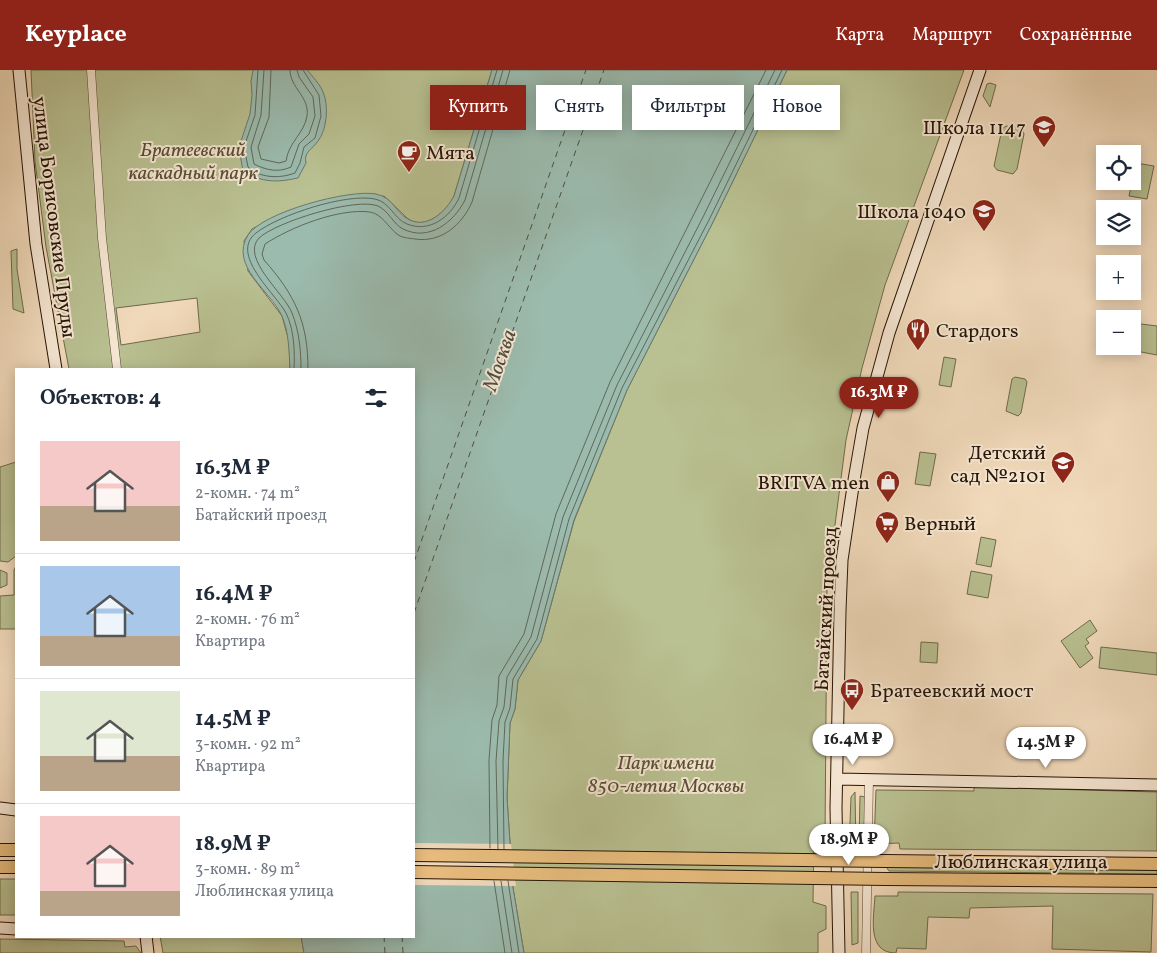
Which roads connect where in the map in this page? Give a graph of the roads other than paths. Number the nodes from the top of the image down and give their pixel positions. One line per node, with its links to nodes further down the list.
1 (19, 70): 4 (main road, улица Борисовские Пруды)
2 (91, 70): 5 (street)
3 (980, 70): 6 (main road, Батайский проезд)
4 (56, 368)
5 (117, 368)
6 (837, 779): 7 (main road); 23 (main road, Батайский проезд)
7 (869, 779): 8 (main road); 24 (street)
8 (1157, 785)
9 (0, 808): 10 (main road)
10 (15, 810)
11 (0, 850): 12 (main road)
12 (15, 850)
13 (415, 855): 14 (main road, Люблинская улица, bridge)
14 (1157, 864)
15 (0, 867): 16 (main road)
16 (15, 867)
17 (415, 872): 18 (main road, Люблинская улица, bridge)
18 (1157, 881)
19 (0, 928): 20 (main road)
20 (15, 929)
21 (146, 938): 22 (main road)
22 (148, 953)
23 (839, 953)
24 (866, 953)

